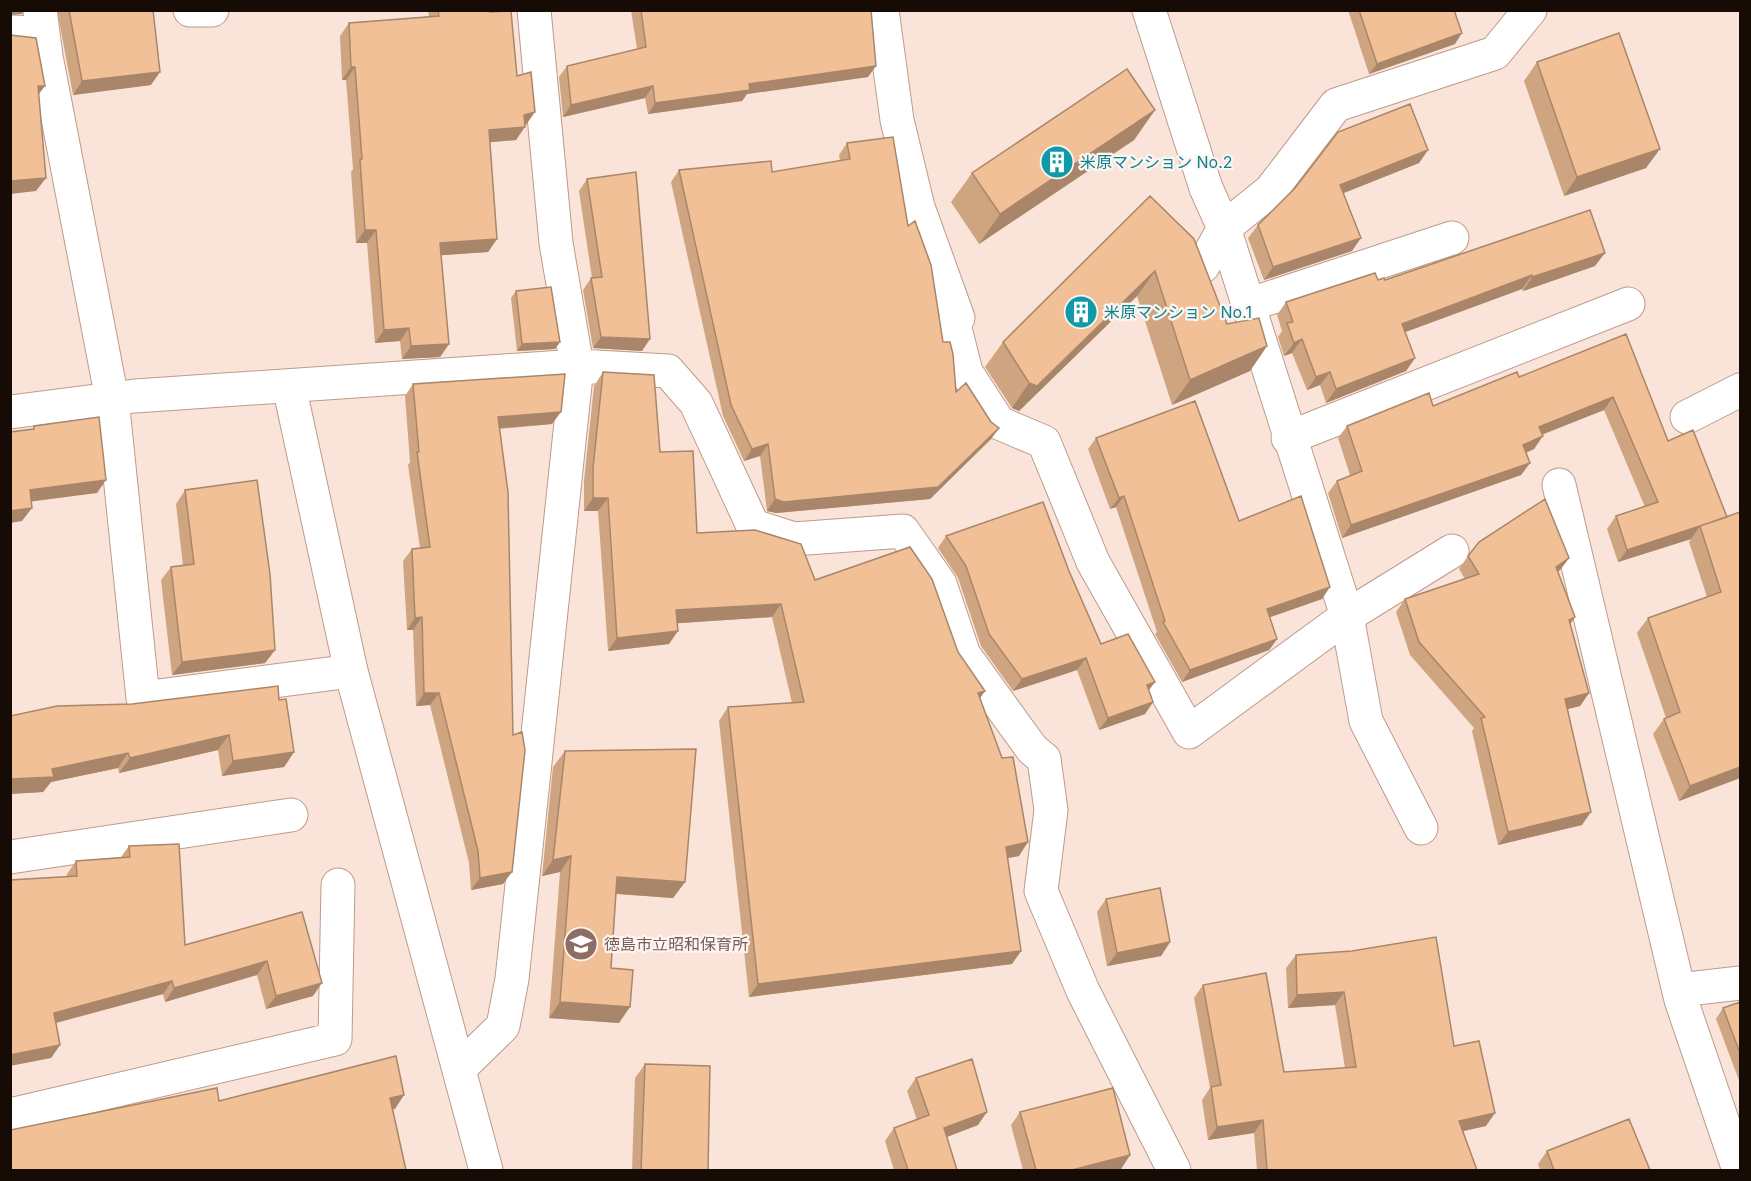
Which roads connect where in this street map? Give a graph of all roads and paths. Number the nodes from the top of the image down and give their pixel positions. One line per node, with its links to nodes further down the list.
1 (190, 10): 2 (street)
2 (212, 10)
3 (534, 10): 14 (street)
4 (882, 10): 23 (street)
5 (1149, 10): 9 (street)
6 (1530, 10): 9 (street)
7 (41, 22): 8 (street); 17 (street)
8 (10, 32)
9 (1224, 228): 11 (street); 12 (street)
10 (1452, 238): 12 (street)
11 (1203, 266)
12 (1248, 304): 20 (street)
13 (1628, 304): 20 (street)
14 (577, 366): 15 (street); 31 (street); 34 (street)
15 (289, 386): 17 (street); 24 (street)
16 (1740, 390): 19 (street)
17 (112, 399): 18 (street); 24 (street)
18 (10, 412)
19 (1687, 417)
20 (1288, 438): 23 (street)
21 (1558, 485): 30 (street)
22 (1452, 551): 23 (street)
23 (1347, 616): 26 (street)
24 (351, 671): 31 (street)
25 (291, 815): 27 (street)
26 (1421, 828)
27 (10, 857)
28 (338, 885): 32 (street)
29 (1740, 983): 30 (street)
30 (1679, 990): 35 (street)
31 (459, 1069): 33 (street)
32 (10, 1115)
33 (486, 1170)
34 (1174, 1170)
35 (1739, 1170)

